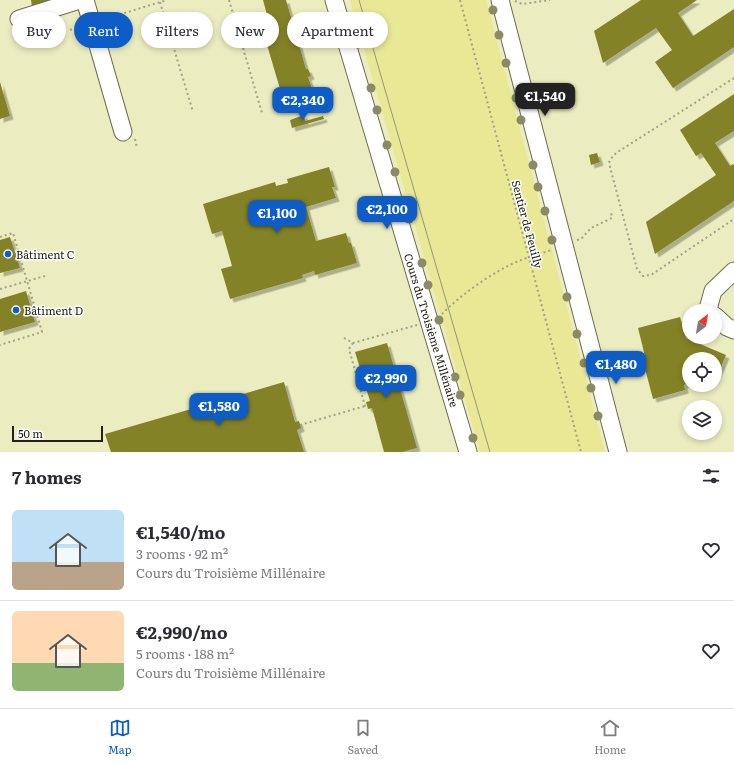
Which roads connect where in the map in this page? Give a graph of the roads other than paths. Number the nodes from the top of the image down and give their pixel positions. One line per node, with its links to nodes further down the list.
1 (80, 0): 5 (street)
2 (85, 0): 6 (street)
3 (334, 0): 11 (street, Cours du Troisième Millénaire)
4 (500, 0): 12 (street)
5 (41, 12)
6 (123, 132)
7 (734, 271): 8 (street)
8 (709, 304)
9 (722, 322): 10 (street)
10 (734, 330)
11 (468, 452)
12 (618, 452)

